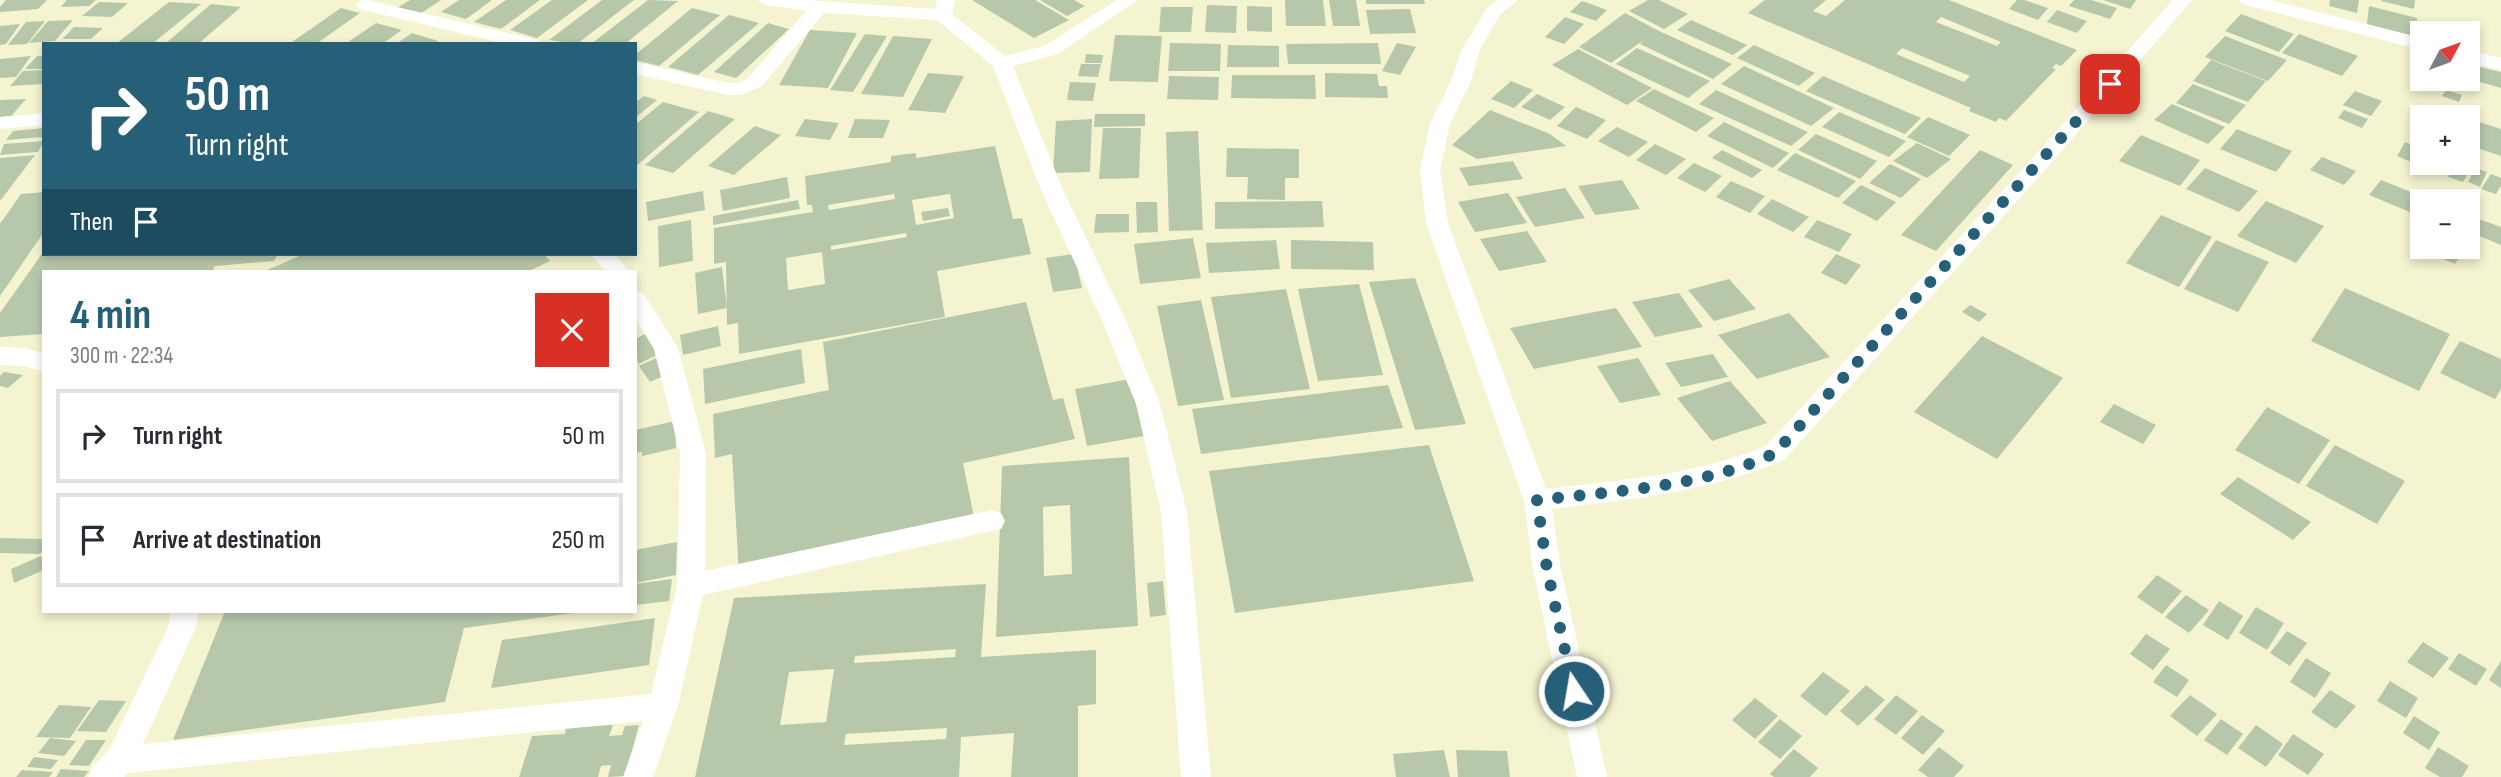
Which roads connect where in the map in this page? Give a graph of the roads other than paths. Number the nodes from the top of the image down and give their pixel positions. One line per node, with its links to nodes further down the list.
1 (766, 0): 7 (street)
2 (1129, 0): 12 (street)
3 (1509, 0): 22 (street)
4 (2183, 0): 22 (street)
5 (2248, 0): 9 (street)
6 (365, 5): 10 (street)
7 (819, 7): 8 (street); 14 (street)
8 (944, 7): 12 (street)
9 (2410, 41)
10 (522, 42)
11 (2480, 59): 13 (street)
12 (1002, 63): 29 (street)
13 (2501, 64)
14 (637, 68)
15 (42, 118): 16 (street)
16 (0, 123)
17 (603, 256): 18 (street)
18 (617, 270)
19 (637, 302): 24 (street)
20 (0, 356): 21 (street)
21 (42, 362)
22 (1537, 500): 30 (street)
23 (992, 521): 24 (street)
24 (691, 586): 26 (street)
25 (185, 613): 27 (street)
26 (663, 706): 27 (street); 28 (street)
27 (111, 768)
28 (638, 777)
29 (1195, 777)
30 (1592, 777)

